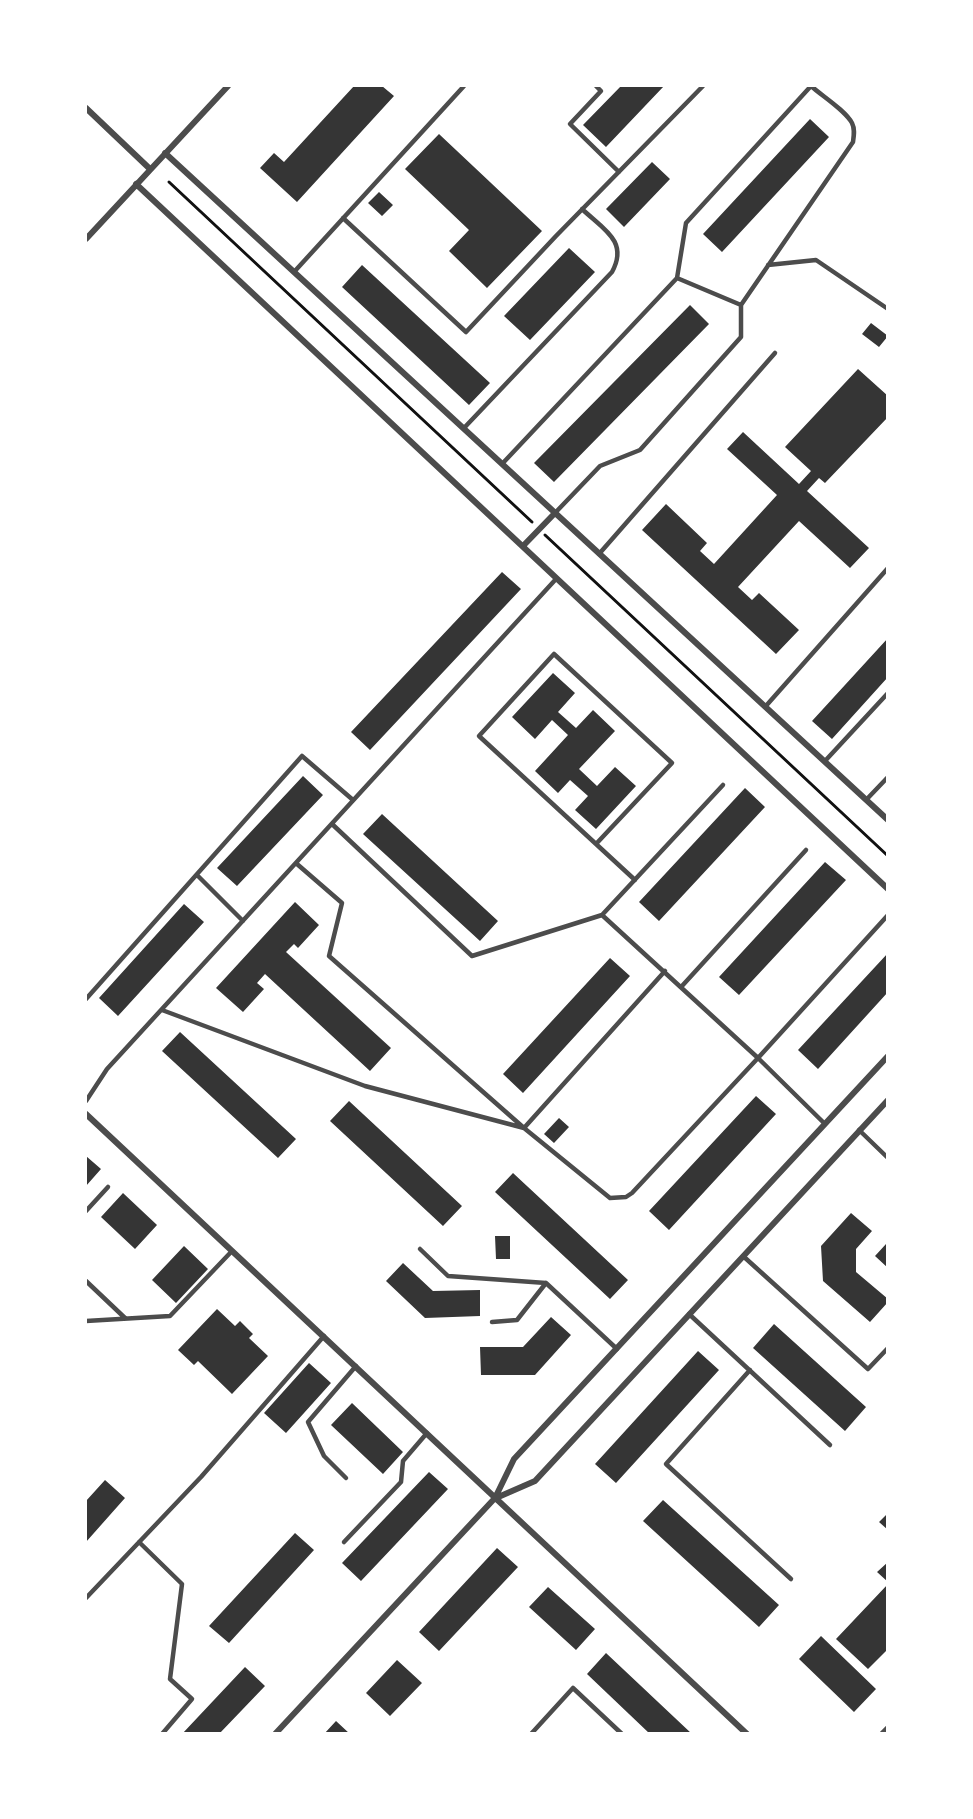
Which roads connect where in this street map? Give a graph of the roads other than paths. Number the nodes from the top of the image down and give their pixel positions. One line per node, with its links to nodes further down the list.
1 (228, 86): 7 (street)
2 (464, 86): 12 (lane)
3 (596, 86): 9 (lane)
4 (704, 86): 9 (lane)
5 (811, 86): 14 (lane); 16 (lane)
6 (86, 108): 8 (street)
7 (165, 153): 8 (street); 15 (street)
8 (150, 169): 10 (street)
9 (619, 172): 11 (lane)
10 (136, 184): 13 (street); 23 (street)
11 (582, 209): 12 (lane); 20 (lane)
12 (343, 218): 15 (lane)
13 (86, 239)
14 (768, 265): 17 (lane); 18 (lane)
15 (294, 272): 20 (street)
16 (677, 278): 17 (lane); 21 (lane)
17 (741, 305): 22 (lane)
18 (888, 309)
19 (775, 353): 24 (lane)
20 (464, 429): 21 (street)
21 (502, 464): 22 (street)
22 (555, 513): 23 (street); 24 (street)
23 (523, 546): 26 (street)
24 (599, 554): 28 (street)
25 (888, 568): 28 (lane)
26 (556, 579): 32 (lane); 41 (street)
27 (888, 693): 29 (lane)
28 (765, 707): 29 (street)
29 (825, 761): 33 (street)
30 (888, 777): 33 (lane)
31 (723, 785): 40 (lane)
32 (353, 800): 35 (lane); 39 (lane)
33 (866, 800): 34 (street)
34 (888, 820)
35 (332, 824): 38 (lane); 42 (lane)
36 (596, 844): 36 (lane); 40 (lane)
37 (806, 850): 46 (lane)
38 (297, 864): 44 (lane); 55 (lane)
39 (197, 875): 44 (lane); 47 (lane)
40 (635, 880): 42 (lane)
41 (888, 889)
42 (602, 915): 45 (lane)
43 (888, 915): 50 (lane)
44 (243, 921): 48 (lane)
45 (665, 971): 46 (lane); 55 (lane)
46 (682, 987): 50 (lane)
47 (86, 999)
48 (162, 1010): 52 (lane); 55 (lane)
49 (888, 1056): 54 (street)
50 (758, 1058): 54 (lane); 55 (lane)
51 (888, 1100): 56 (street)
52 (86, 1101)
53 (86, 1114): 61 (street)
54 (825, 1124): 71 (street)
55 (524, 1128)
56 (859, 1130): 57 (lane); 62 (street)
57 (888, 1158)
58 (108, 1187): 59 (lane)
59 (86, 1211)
60 (420, 1249): 64 (lane)
61 (232, 1251): 66 (lane); 69 (street)
62 (743, 1256): 65 (street); 70 (lane)
63 (86, 1281): 66 (lane)
64 (546, 1283): 68 (lane); 71 (lane)
65 (689, 1314): 73 (lane); 77 (street)
66 (126, 1318): 67 (lane)
67 (86, 1321)
68 (492, 1322)
69 (324, 1336): 72 (street); 78 (lane)
70 (888, 1348)
71 (617, 1349): 77 (street)
72 (356, 1366): 74 (street); 76 (lane)
73 (750, 1370): 75 (lane); 80 (lane)
74 (427, 1433): 77 (street); 79 (lane)
75 (830, 1445)
76 (346, 1478)
77 (495, 1498): 84 (street); 87 (street)
78 (139, 1542): 81 (lane); 83 (lane)
79 (344, 1542)
80 (791, 1579)
81 (86, 1598)
82 (888, 1728): 88 (street)
83 (162, 1734)
84 (275, 1734)
85 (531, 1734): 86 (lane)
86 (622, 1734)
87 (747, 1734)
88 (882, 1734)

